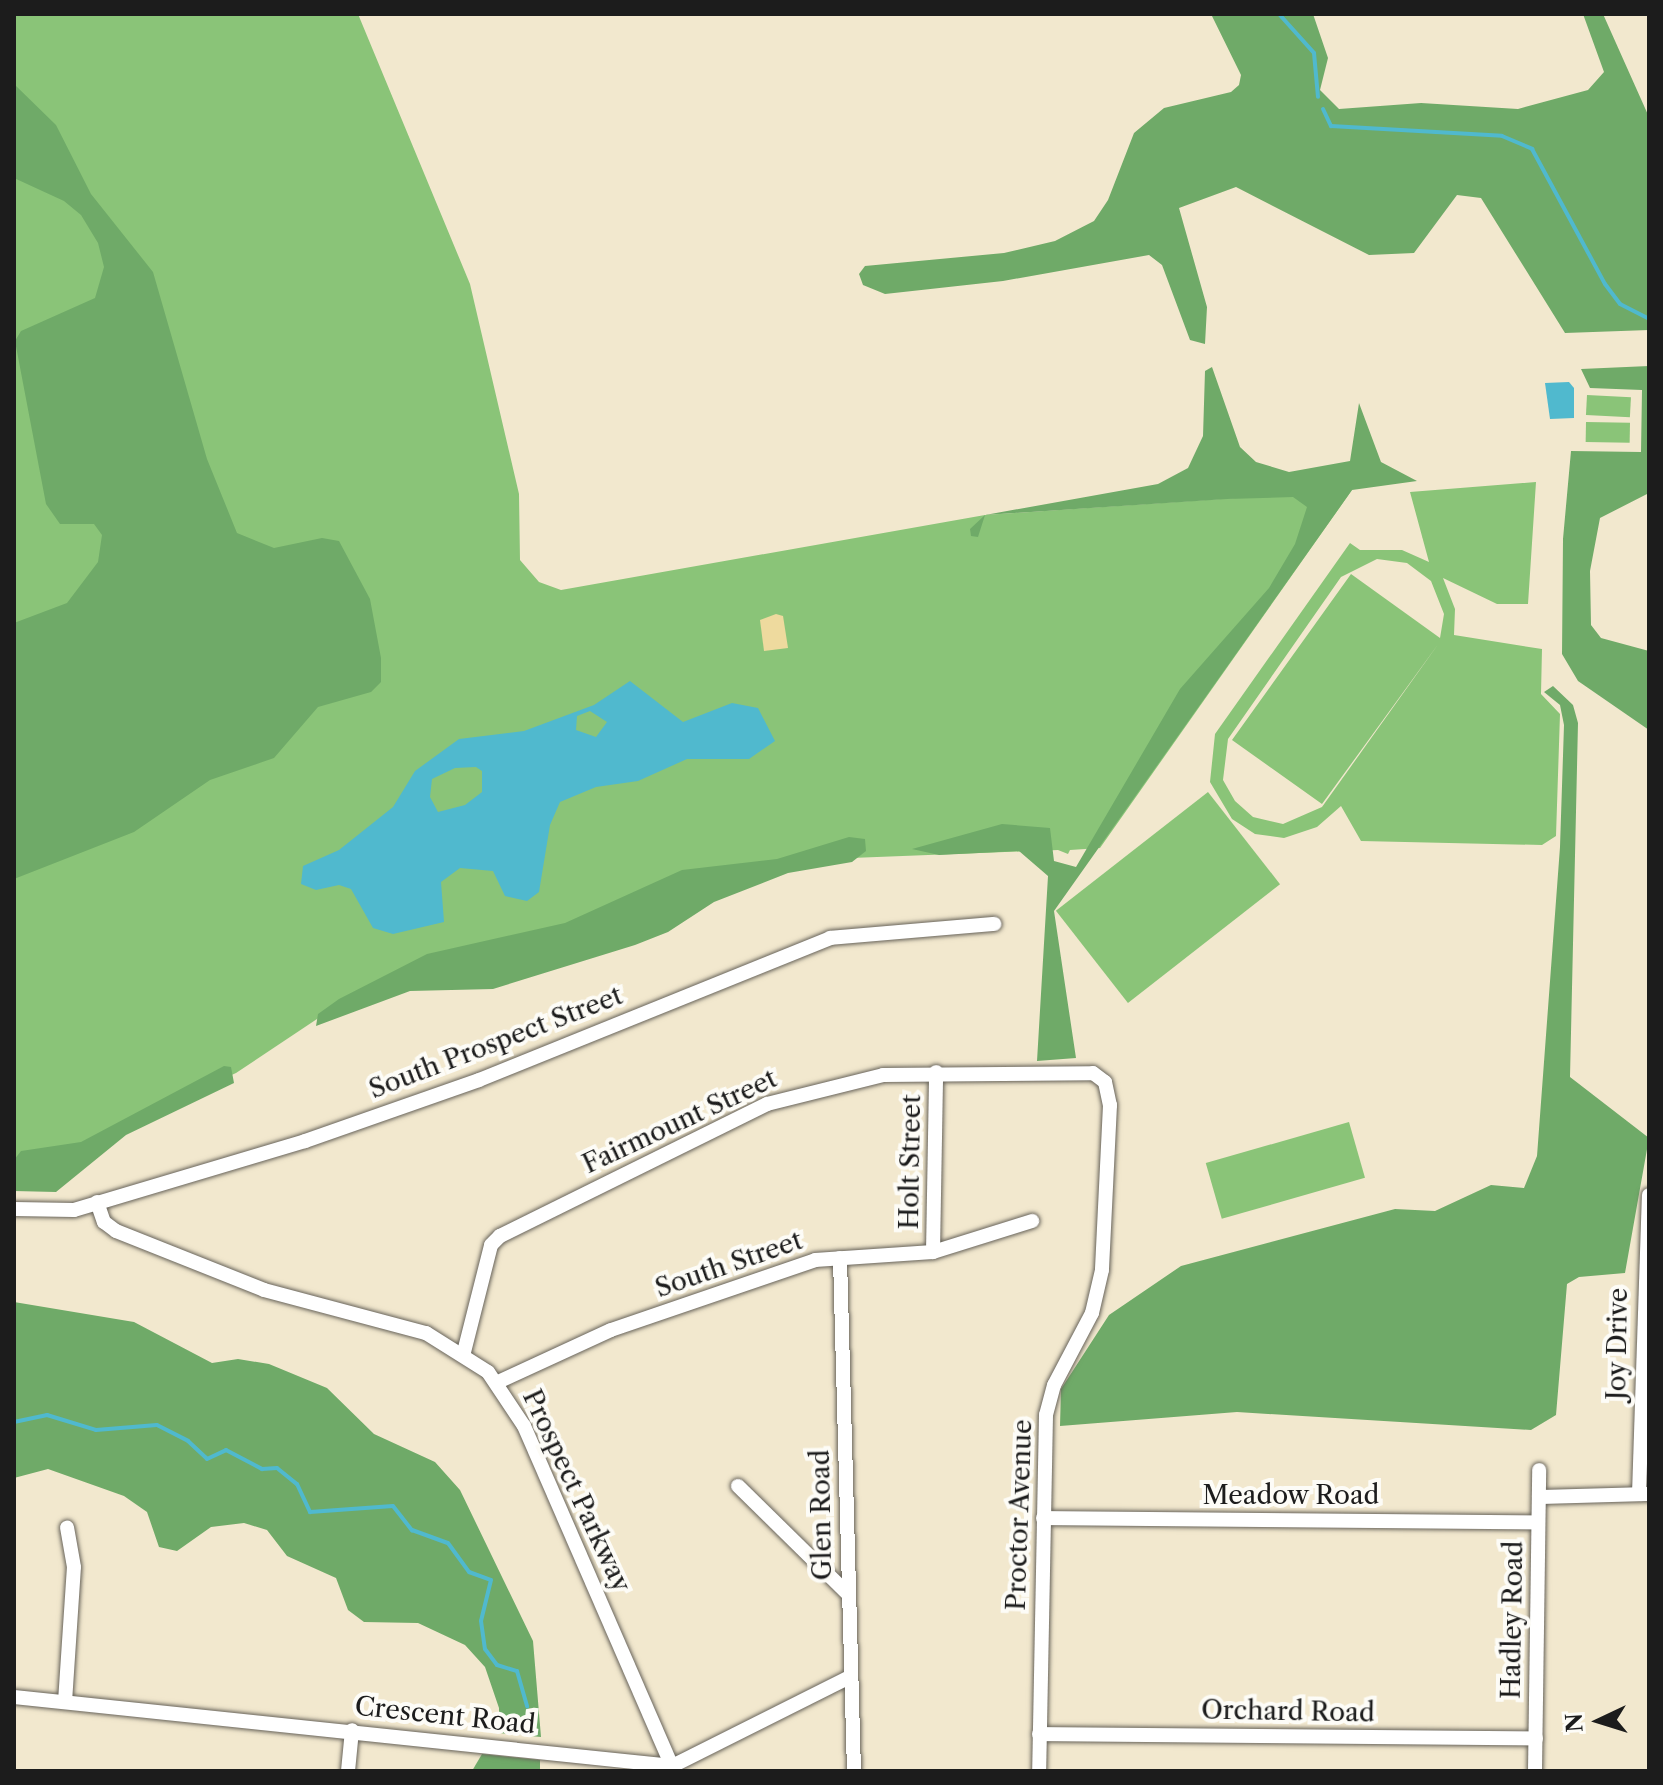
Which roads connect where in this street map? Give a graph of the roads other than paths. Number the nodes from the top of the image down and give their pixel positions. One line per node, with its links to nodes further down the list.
1 (994, 924): 5 (street, South Prospect Street)
2 (936, 1072): 3 (street, Fairmount Street); 8 (street, Holt Street); 10 (street, Fairmount Street)
3 (1105, 1082): 16 (street, Proctor Avenue)
4 (1649, 1195): 14 (street, Joy Drive)
5 (97, 1202): 6 (street, South Prospect Street); 10 (street, Prospect Parkway)
6 (14, 1209)
7 (1032, 1221): 8 (street, South Street)
8 (933, 1252): 9 (street, South Street)
9 (840, 1258): 11 (street, South Street); 19 (street, Glen Road)
10 (464, 1352): 11 (street, Prospect Parkway)
11 (498, 1382): 26 (street, Prospect Parkway)
12 (1539, 1470): 15 (street, Hadley Road)
13 (738, 1486): 19 (street)
14 (1644, 1494): 15 (street)
15 (1539, 1497): 17 (street, Hadley Road)
16 (1043, 1518): 17 (street, Meadow Road); 24 (street, Proctor Avenue)
17 (1538, 1522): 25 (street, Hadley Road)
18 (67, 1528): 22 (street)
19 (848, 1594): 20 (street, Glen Road)
20 (850, 1677): 26 (street); 28 (street, Glen Road)
21 (14, 1697): 22 (street, Crescent Road)
22 (65, 1702): 23 (street, Crescent Road)
23 (352, 1730): 26 (street, Crescent Road); 27 (street)
24 (1039, 1734): 25 (street, Orchard Road); 29 (street, Proctor Avenue)
25 (1536, 1738): 30 (street, Hadley Road)
26 (673, 1768)
27 (348, 1771)
28 (854, 1771)
29 (1039, 1771)
30 (1535, 1771)

